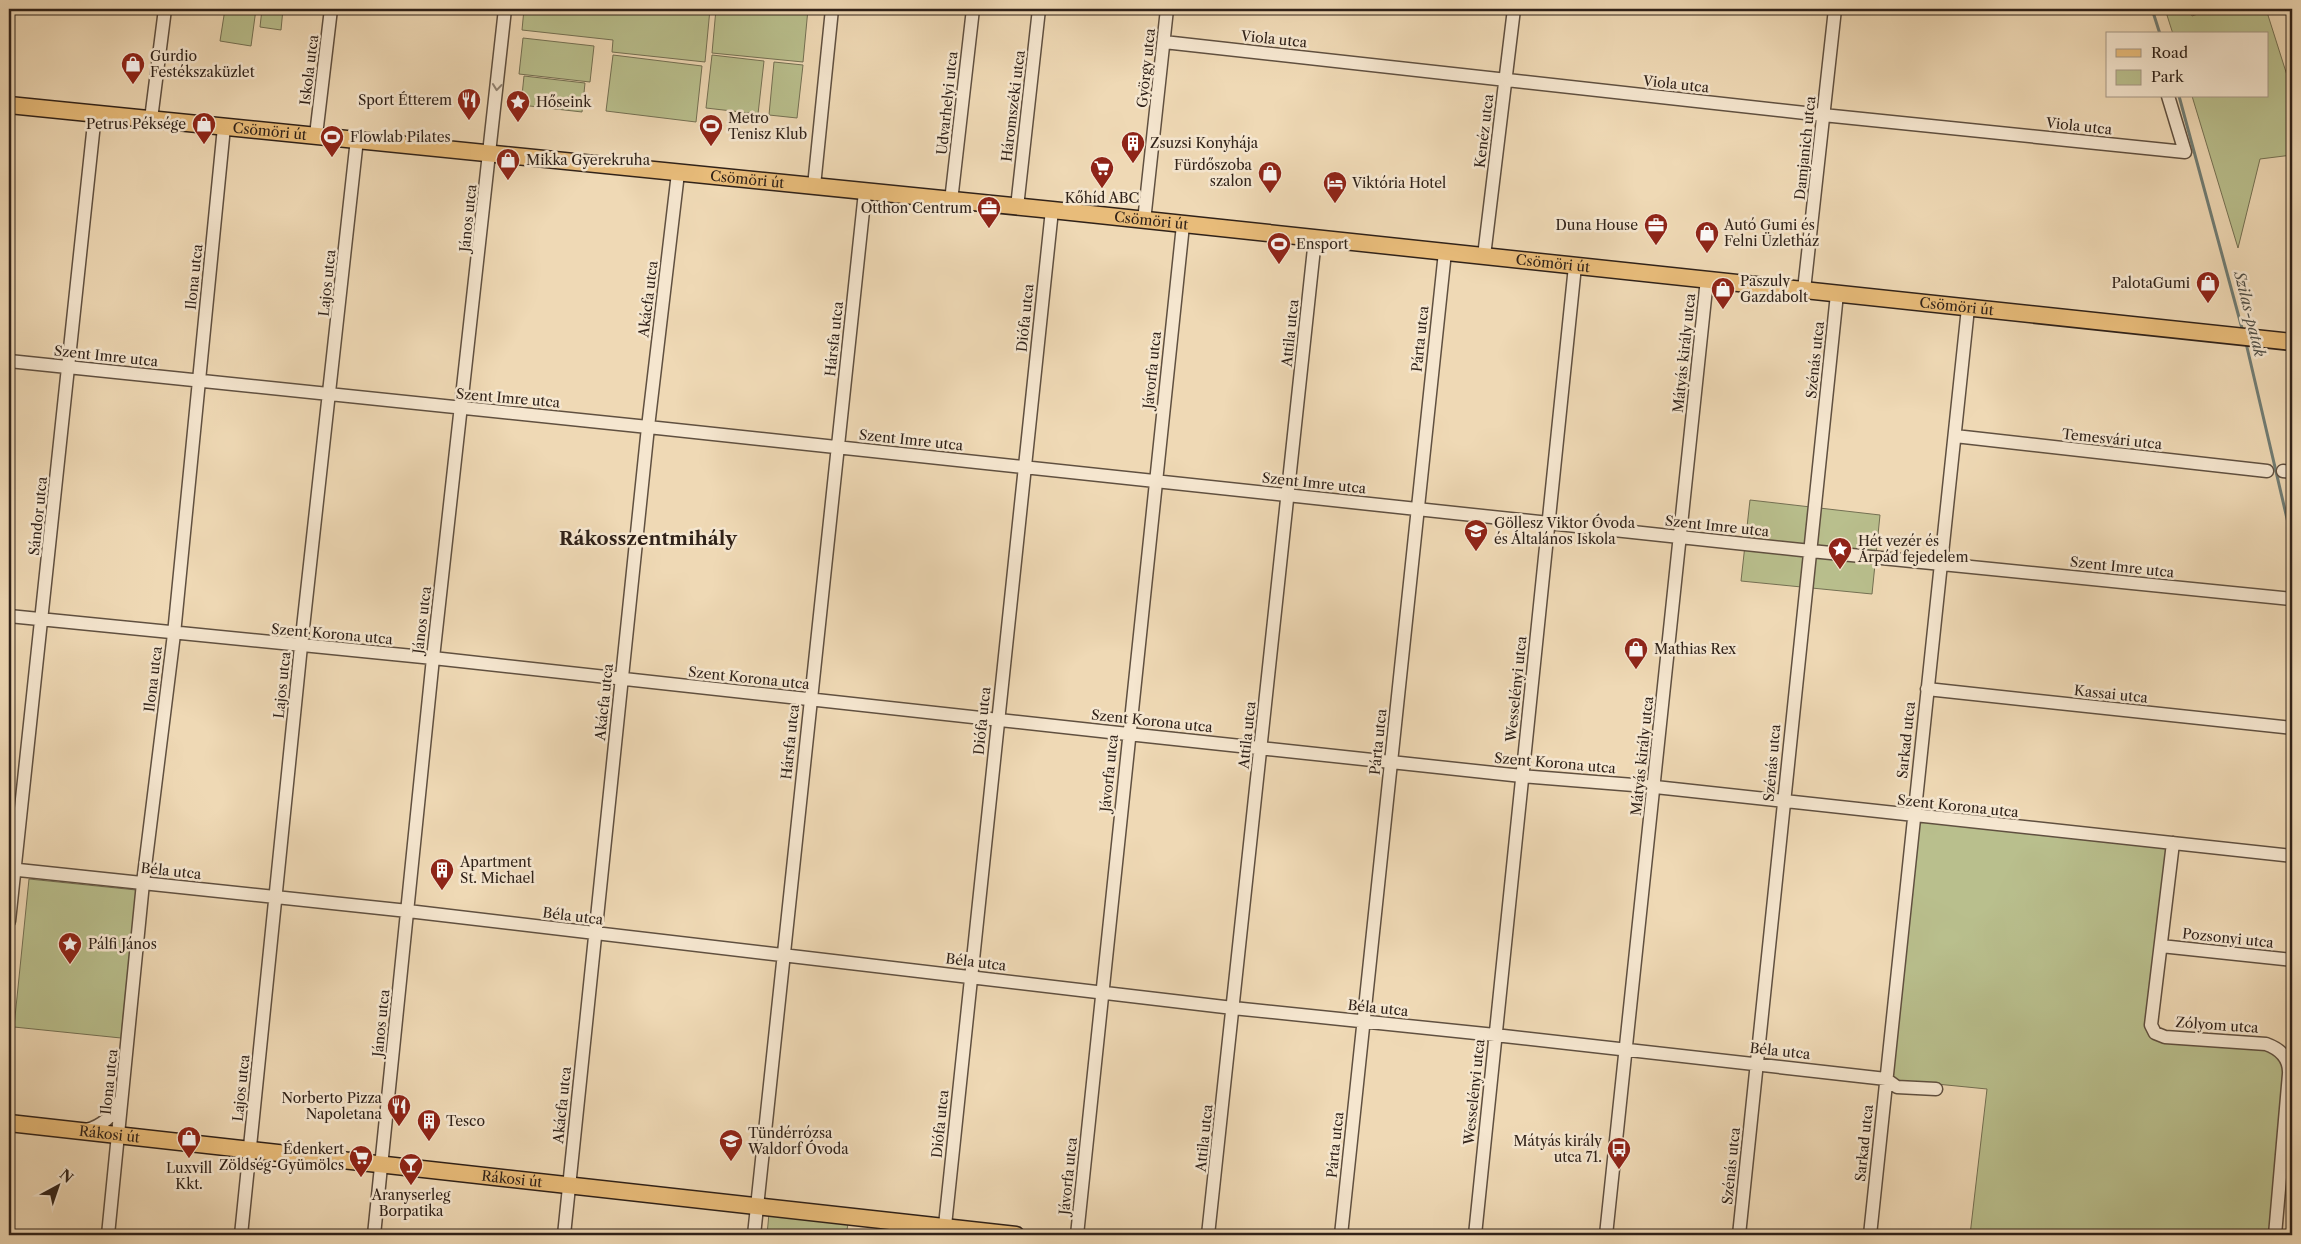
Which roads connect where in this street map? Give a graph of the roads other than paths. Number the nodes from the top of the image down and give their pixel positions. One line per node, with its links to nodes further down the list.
1 (165, 9): 16 (street)
2 (332, 9): 18 (street, Iskola utca)
3 (505, 9): 20 (street, János utca, one-way to 20)
4 (832, 9): 22 (street)
5 (973, 9): 24 (street, Udvarhelyi utca)
6 (1039, 9): 25 (street, Háromszéki utca)
7 (1167, 9): 10 (street, György utca)
8 (1514, 9): 11 (street, Kenéz utca)
9 (1836, 9): 15 (street, Damjanich utca)
10 (1164, 42): 11 (street, Viola utca); 27 (street, György utca)
11 (1505, 81): 15 (street, Viola utca); 31 (street, Kenéz utca)
12 (2169, 98): 15 (street, Viola utca)
13 (9, 105): 14 (main road, Csömöri út)
14 (95, 114): 16 (main road, Csömöri út); 39 (street, Sándor utca)
15 (1824, 115): 34 (street, Damjanich utca)
16 (151, 119): 17 (main road, Csömöri út)
17 (224, 127): 18 (main road, Csömöri út); 40 (street, Ilona utca)
18 (316, 135): 19 (main road, Csömöri út)
19 (357, 139): 20 (main road, Csömöri út); 41 (street, Lajos utca)
20 (490, 154): 21 (main road, Csömöri út); 42 (street, János utca)
21 (678, 173): 22 (main road, Csömöri út); 43 (street, Akácfa utca)
22 (814, 186): 23 (main road, Csömöri út)
23 (865, 192): 24 (main road, Csömöri út); 45 (street, Hársfa utca)
24 (952, 201): 25 (main road, Csömöri út)
25 (1017, 207): 26 (main road, Csömöri út)
26 (1052, 210): 27 (main road, Csömöri út); 46 (street, Diófa utca)
27 (1144, 221): 28 (main road, Csömöri út)
28 (1183, 225): 29 (main road, Csömöri út); 48 (street, Jávorfa utca)
29 (1315, 239): 30 (main road, Csömöri út); 49 (street, Attila utca)
30 (1445, 252): 31 (main road, Csömöri út); 50 (street, Párta utca)
31 (1484, 256): 32 (main road, Csömöri út)
32 (1575, 266): 33 (main road, Csömöri út); 51 (street, Wesselényi utca)
33 (1707, 279): 34 (main road, Csömöri út); 52 (street, Mátyás király utca)
34 (1804, 290): 35 (main road, Csömöri út)
35 (1837, 294): 36 (main road, Csömöri út); 53 (street, Szénás utca)
36 (1968, 308): 37 (main road, Csömöri út); 44 (street, Sarkad utca)
37 (2292, 342)
38 (9, 361): 39 (street, Szent Imre utca)
39 (68, 367): 40 (street, Szent Imre utca); 57 (street, Sándor utca)
40 (198, 382): 41 (street, Szent Imre utca); 58 (street, Ilona utca)
41 (330, 395): 42 (street, Szent Imre utca); 59 (street, Lajos utca)
42 (462, 409): 43 (street, Szent Imre utca); 60 (street, János utca)
43 (648, 427): 45 (street, Szent Imre utca); 61 (street, Akácfa utca)
44 (1955, 436): 47 (street, Temesvári utca); 54 (street, Sarkad utca)
45 (837, 447): 46 (street, Szent Imre utca); 63 (street, Hársfa utca)
46 (1024, 467): 48 (street, Szent Imre utca); 64 (street, Diófa utca)
47 (2267, 471)
48 (1155, 480): 49 (street, Szent Imre utca); 66 (street, Jávorfa utca)
49 (1287, 496): 50 (street, Szent Imre utca); 67 (street, Attila utca)
50 (1417, 510): 51 (street, Szent Imre utca); 68 (street, Párta utca)
51 (1549, 522): 52 (street, Szent Imre utca); 69 (street, Wesselényi utca)
52 (1680, 536): 53 (street, Szent Imre utca); 70 (street, Mátyás király utca)
53 (1811, 551): 54 (street, Szent Imre utca); 71 (street, Szénás utca)
54 (1941, 564): 55 (street, Szent Imre utca); 62 (street, Sarkad utca)
55 (2292, 599)
56 (9, 616): 57 (street, Szent Korona utca)
57 (42, 620): 58 (street, Szent Korona utca); 75 (street, Sándor utca)
58 (174, 634): 59 (street, Szent Korona utca); 76 (street, Ilona utca)
59 (301, 646): 60 (street, Szent Korona utca); 77 (street, Lajos utca)
60 (433, 658): 61 (street, Szent Korona utca); 78 (street, János utca)
61 (621, 680): 63 (street, Szent Korona utca); 80 (street, Akácfa utca)
62 (1927, 689): 65 (street, Kassai utca); 72 (street, Sarkad utca)
63 (810, 699): 64 (street, Szent Korona utca); 82 (street, Hársfa utca)
64 (997, 719): 66 (street, Szent Korona utca); 84 (street, Diófa utca)
65 (2292, 728)
66 (1128, 734): 67 (street, Szent Korona utca); 85 (street, Jávorfa utca)
67 (1261, 748): 68 (street, Szent Korona utca); 86 (street, Attila utca)
68 (1391, 762): 69 (street, Szent Korona utca); 87 (street, Párta utca)
69 (1522, 776): 70 (street, Szent Korona utca); 88 (street, Wesselényi utca)
70 (1654, 787): 71 (street, Szent Korona utca); 89 (street, Mátyás király utca)
71 (1784, 801): 72 (street, Szent Korona utca); 90 (street, Szénás utca)
72 (1914, 816): 73 (street, Szent Korona utca); 91 (street, Sarkad utca)
73 (2173, 843): 74 (street, Szent Korona utca); 81 (street, Zólyom utca)
74 (2292, 856)
75 (11, 869): 76 (street, Béla utca); 79 (street, Sándor utca)
76 (143, 883): 77 (street, Béla utca); 93 (street, Ilona utca)
77 (276, 898): 78 (street, Béla utca); 98 (street, Lajos utca)
78 (408, 911): 80 (street, Béla utca); 99 (street, János utca)
79 (9, 921)
80 (595, 933): 82 (street, Béla utca); 100 (street, Akácfa utca)
81 (2161, 946): 83 (street, Pozsonyi utca); 95 (street, Zólyom utca)
82 (783, 956): 84 (street, Béla utca); 101 (street, Hársfa utca)
83 (2292, 960)
84 (970, 976): 85 (street, Béla utca); 102 (street, Diófa utca)
85 (1102, 993): 86 (street, Béla utca); 109 (street, Jávorfa utca)
86 (1233, 1008): 87 (street, Béla utca); 110 (street, Attila utca)
87 (1363, 1022): 88 (street, Béla utca); 111 (street, Párta utca)
88 (1496, 1035): 89 (street, Béla utca); 112 (street, Wesselényi utca)
89 (1625, 1051): 90 (street, Béla utca); 113 (street, Mátyás király utca)
90 (1757, 1064): 91 (street, Béla utca); 114 (street, Szénás utca)
91 (1886, 1079): 92 (street, Béla utca); 115 (street, Sarkad utca)
92 (1936, 1089)
93 (123, 1096): 96 (street); 97 (street, Ilona utca)
94 (9, 1123): 96 (main road, Rákosi út)
95 (2289, 1128): 116 (street, Zólyom utca)
96 (82, 1131): 97 (main road, Rákosi út)
97 (119, 1135): 98 (main road, Rákosi út); 103 (street, Ilona utca)
98 (250, 1148): 99 (main road, Rákosi út); 104 (street, Lajos utca)
99 (381, 1164): 100 (main road, Rákosi út); 105 (street, János utca)
100 (569, 1184): 101 (main road, Rákosi út); 106 (street, Akácfa utca)
101 (757, 1207): 102 (main road, Rákosi út); 107 (street, Hársfa utca)
102 (944, 1231): 108 (main road, Rákosi út)
103 (108, 1235)
104 (242, 1235)
105 (374, 1235)
106 (564, 1235)
107 (754, 1235)
108 (1016, 1235)
109 (1077, 1235)
110 (1208, 1235)
111 (1341, 1235)
112 (1474, 1235)
113 (1606, 1235)
114 (1739, 1235)
115 (1870, 1235)
116 (2275, 1235)

